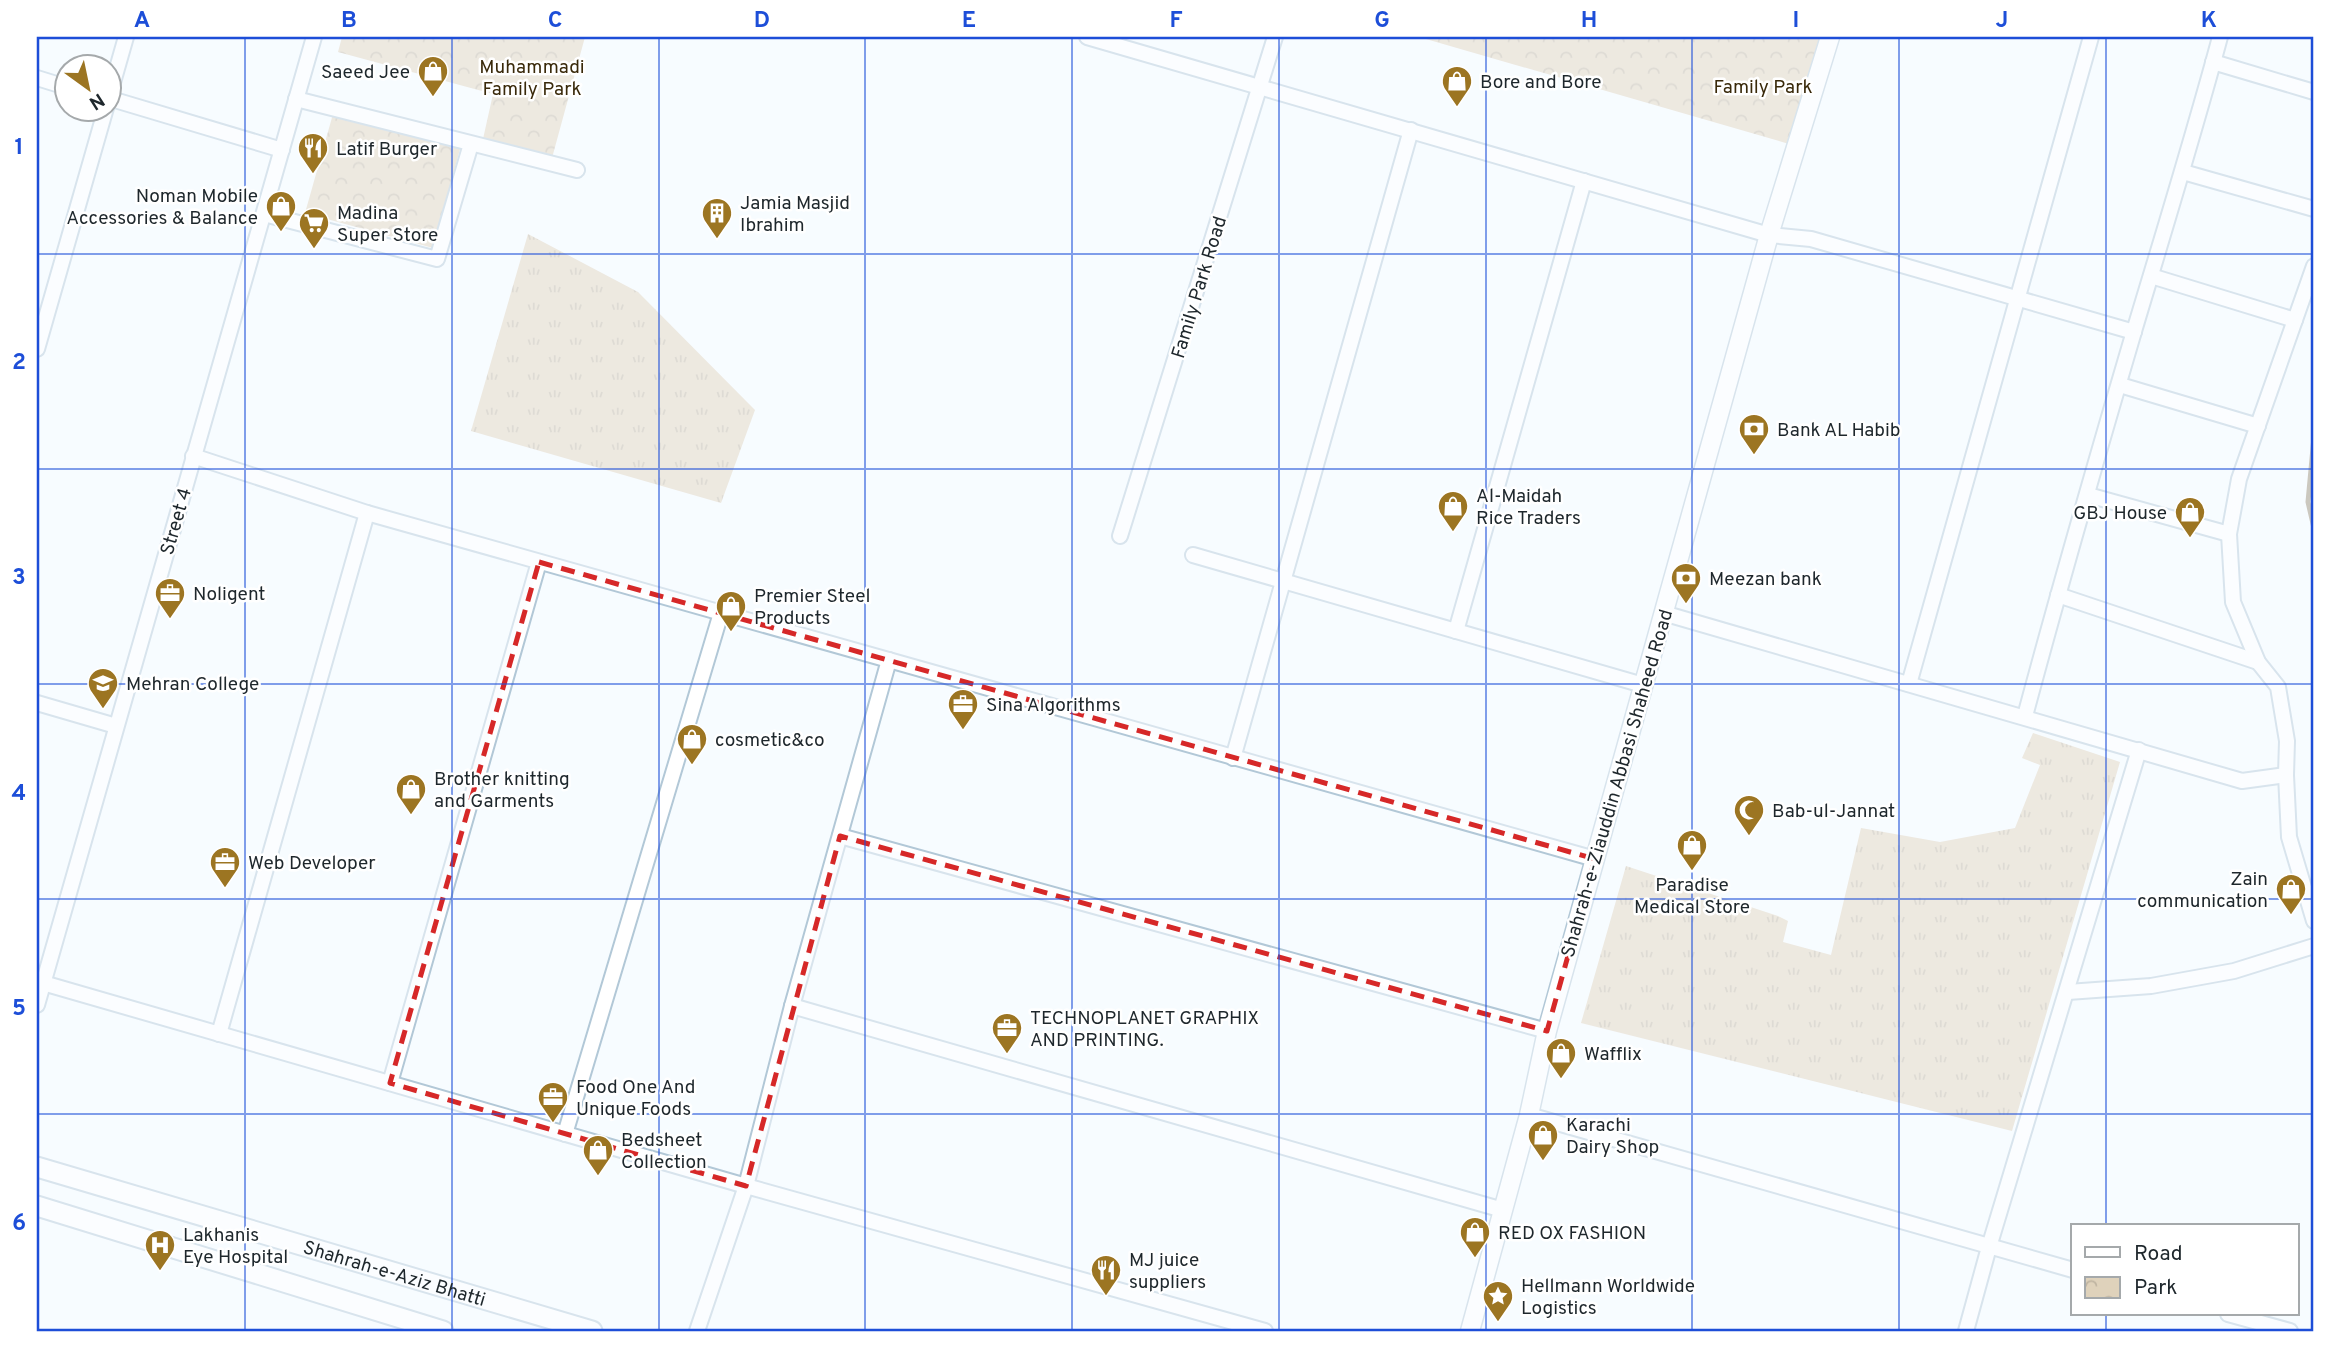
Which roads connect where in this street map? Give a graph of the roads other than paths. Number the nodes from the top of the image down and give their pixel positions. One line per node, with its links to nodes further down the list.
1 (314, 37): 10 (street, Street 4)
2 (1089, 37): 8 (street)
3 (1275, 37): 8 (street, Family Park Road)
4 (1830, 37): 21 (street, Shahrah-e-Ziauddin Abbasi Shaheed Road)
5 (2091, 37): 24 (street)
6 (2220, 37): 7 (street)
7 (2213, 62): 9 (street); 17 (street)
8 (1260, 87): 13 (street); 34 (street, Family Park Road)
9 (2314, 92)
10 (296, 99): 14 (street); 15 (street, Street 4)
11 (122, 103): 15 (street)
12 (102, 122): 27 (street)
13 (1411, 130): 18 (street); 37 (street)
14 (471, 144): 16 (street); 20 (street)
15 (282, 150): 20 (street, Street 4)
16 (577, 170)
17 (2183, 172): 19 (street); 23 (street)
18 (1584, 181): 21 (street); 41 (street)
19 (2314, 209)
20 (264, 214): 30 (street, Street 4)
21 (1769, 236): 24 (street); 40 (street, Shahrah-e-Ziauddin Abbasi Shaheed Road)
22 (2314, 266): 25 (street)
23 (2151, 276): 25 (street); 26 (street)
24 (2018, 298): 26 (street); 44 (street)
25 (2295, 320): 29 (street)
26 (2134, 331): 28 (street)
27 (37, 349)
28 (2120, 385): 29 (street); 31 (street)
29 (2258, 426): 33 (street)
30 (193, 456): 32 (street); 48 (street, Street 4)
31 (2088, 495): 33 (street); 38 (street)
32 (367, 513): 36 (street); 61 (street)
33 (2229, 534): 43 (street)
34 (1120, 536)
35 (1193, 555): 37 (street)
36 (539, 562): 39 (street); 62 (street)
37 (1284, 582): 41 (street); 50 (street)
38 (2058, 595): 43 (street); 47 (street)
39 (721, 613): 42 (street); 64 (street)
40 (1663, 613): 44 (street); 45 (street, Shahrah-e-Ziauddin Abbasi Shaheed Road)
41 (1456, 631): 45 (street)
42 (889, 660): 50 (street); 52 (street)
43 (2259, 662): 51 (street)
44 (1909, 684): 47 (street)
45 (1643, 685): 53 (street, Shahrah-e-Ziauddin Abbasi Shaheed Road)
46 (37, 703): 48 (street)
47 (2025, 716): 49 (street)
48 (116, 726): 56 (street, Street 4)
49 (2138, 750): 51 (street); 57 (street)
50 (1233, 758): 53 (street)
51 (2286, 775): 54 (street)
52 (840, 836): 59 (street); 60 (street)
53 (1595, 859): 60 (street, Shahrah-e-Ziauddin Abbasi Shaheed Road)
54 (2314, 921)
55 (2314, 946): 57 (street)
56 (43, 983): 58 (street, Street 4); 61 (street)
57 (2068, 992): 69 (street)
58 (37, 1005)
59 (792, 1006): 66 (street); 68 (street)
60 (1547, 1031): 63 (street, Shahrah-e-Ziauddin Abbasi Shaheed Road)
61 (219, 1034): 62 (street)
62 (390, 1083): 64 (street)
63 (1529, 1115): 68 (street, Shahrah-e-Ziauddin Abbasi Shaheed Road); 69 (street)
64 (565, 1134): 66 (street)
65 (37, 1167): 73 (main road, Shahrah-e-Aziz Bhatti)
66 (746, 1186): 74 (street); 75 (street)
67 (37, 1206): 72 (main road, Shahrah-e-Aziz Bhatti)
68 (1503, 1210): 76 (street, Shahrah-e-Ziauddin Abbasi Shaheed Road)
69 (1989, 1247): 70 (street); 77 (street)
70 (2071, 1269)
71 (2235, 1316): 78 (street)
72 (443, 1331)
73 (592, 1331)
74 (697, 1331)
75 (1265, 1331)
76 (1470, 1331)
77 (1966, 1331)
78 (2290, 1331)

